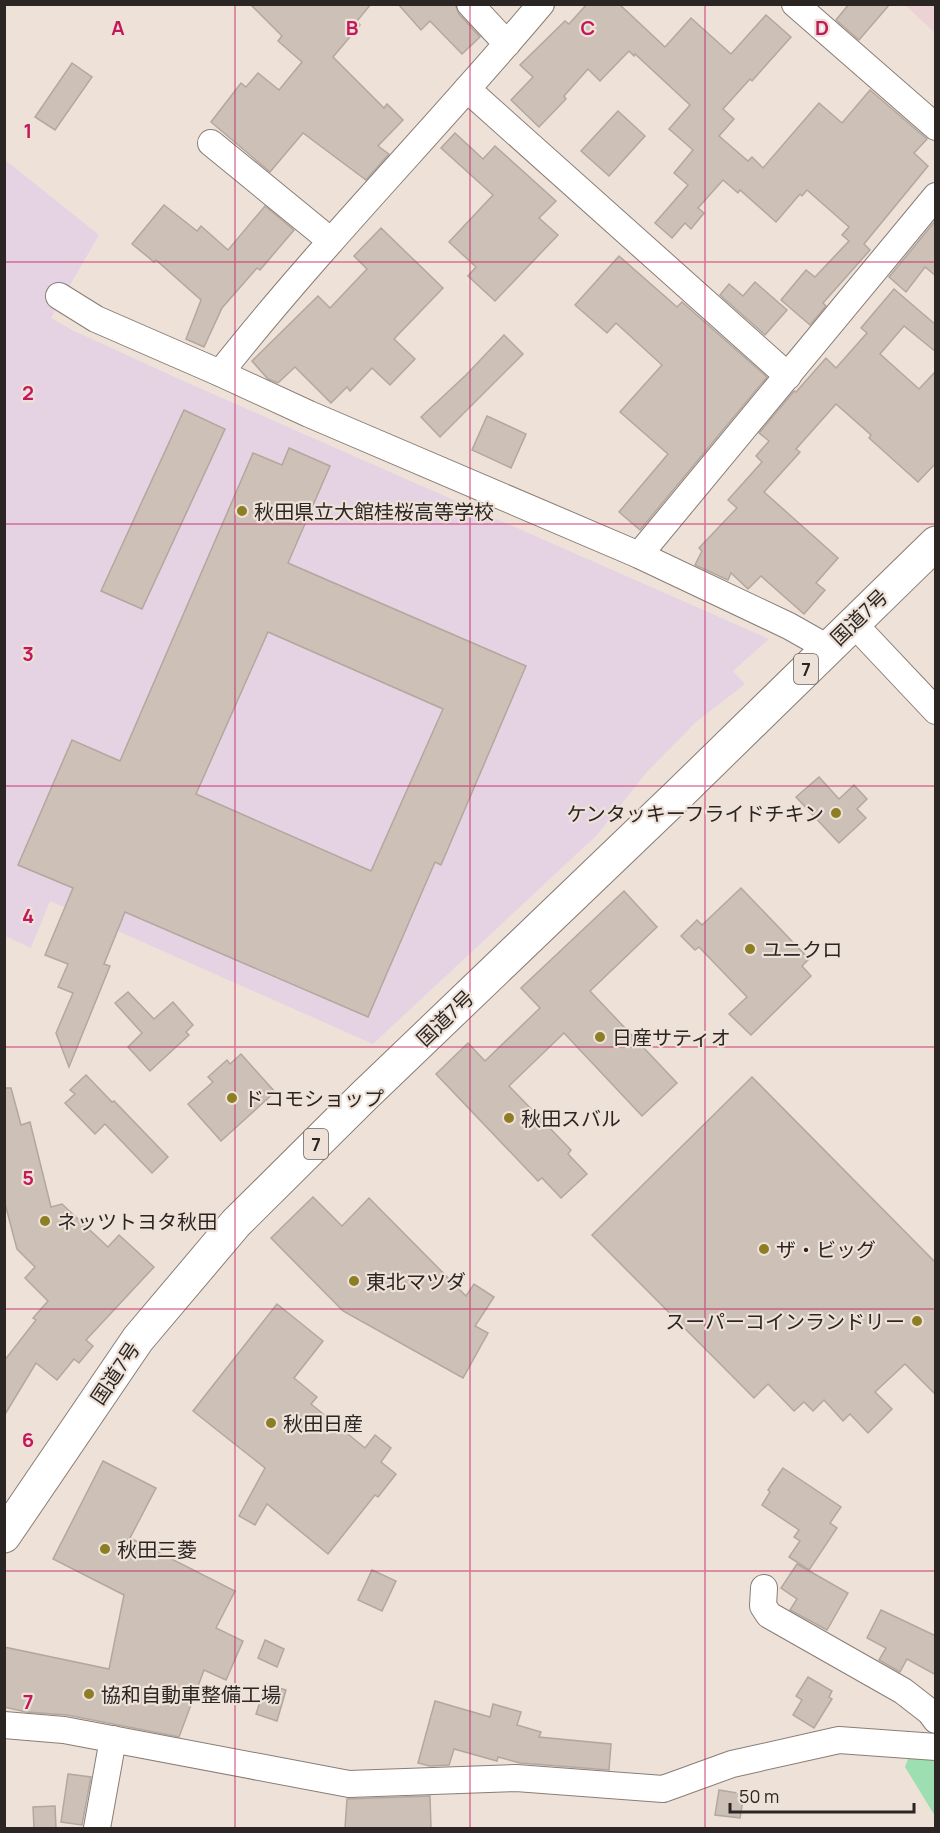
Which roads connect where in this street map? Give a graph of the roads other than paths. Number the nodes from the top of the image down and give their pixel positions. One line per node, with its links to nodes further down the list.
1 (470, 4): 4 (street)
2 (541, 4): 4 (street)
3 (795, 4): 6 (street)
4 (507, 44): 5 (street)
5 (467, 89): 9 (street); 12 (street)
6 (936, 127)
7 (211, 143): 9 (street)
8 (936, 196): 12 (street)
9 (332, 240): 11 (street)
10 (59, 296): 11 (street)
11 (220, 373): 14 (street)
12 (788, 376): 14 (street)
13 (936, 543): 15 (highway, 国道7号 / 7)
14 (639, 555): 16 (street)
15 (853, 623): 16 (highway, 国道7号 / 7); 17 (street)
16 (828, 648): 18 (highway, 国道7号 / 7)
17 (936, 711)
18 (4, 1536)
19 (764, 1588): 20 (street)
20 (936, 1720)
21 (4, 1725): 22 (street)
22 (113, 1740): 23 (street); 24 (street)
23 (936, 1746)
24 (97, 1828)

